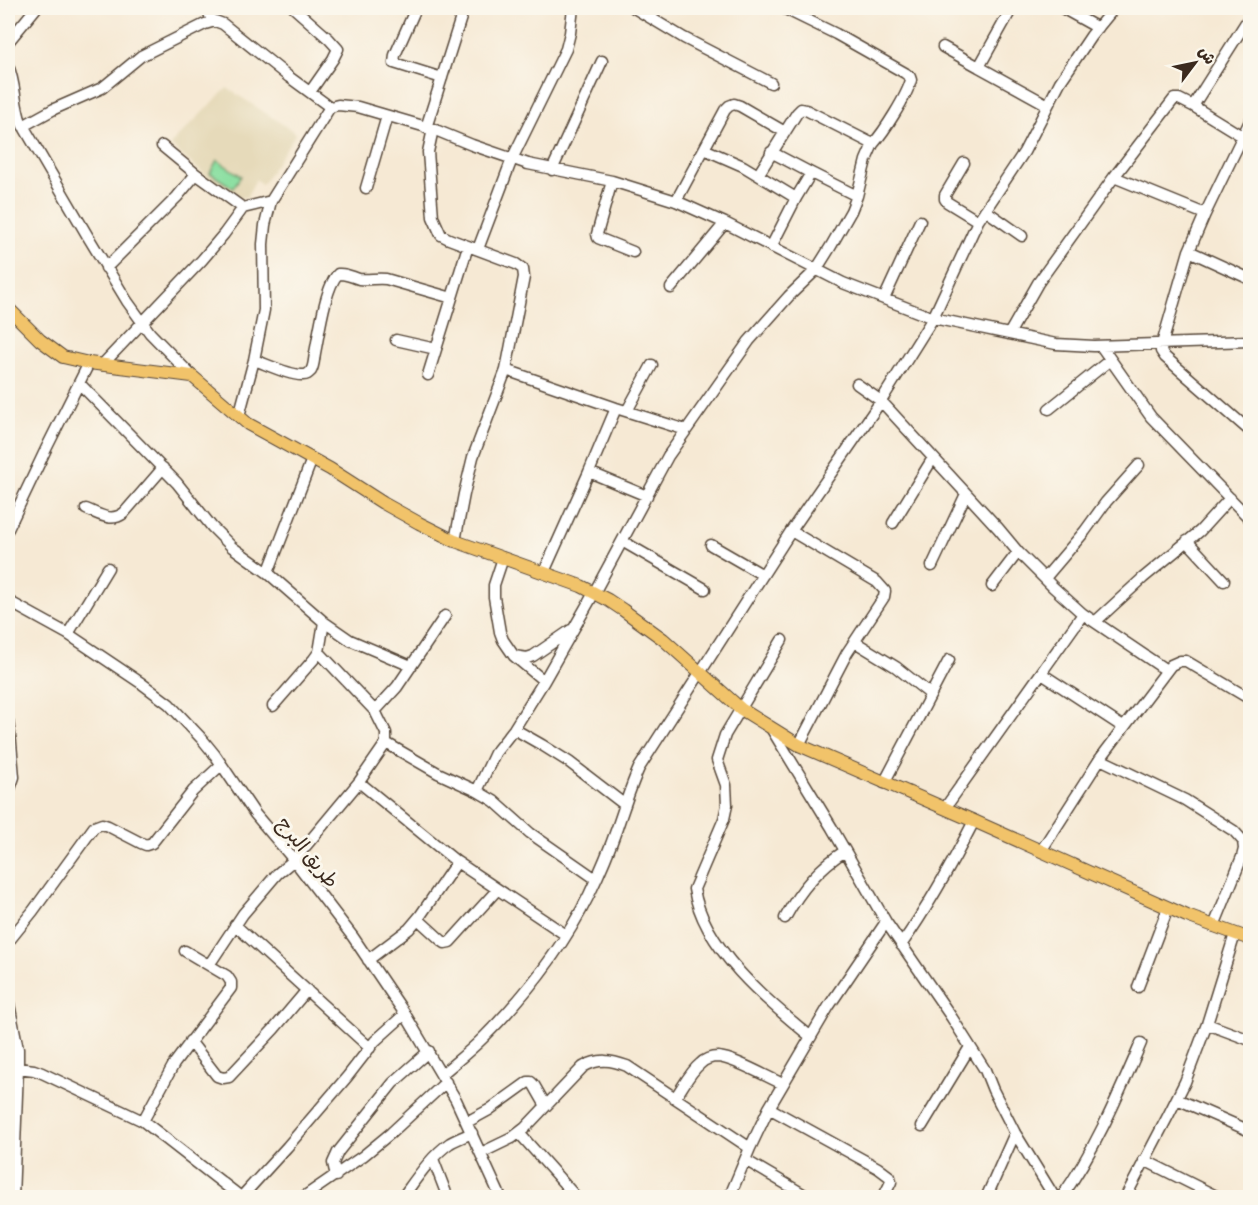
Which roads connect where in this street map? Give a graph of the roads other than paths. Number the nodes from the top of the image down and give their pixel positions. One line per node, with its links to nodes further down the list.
1 (36, 8): 16 (street)
2 (207, 8): 14 (street)
3 (294, 8): 23 (street)
4 (416, 8): 21 (street)
5 (447, 8): 12 (street)
6 (573, 8): 39 (street)
7 (634, 8): 22 (street)
8 (783, 8): 35 (street)
9 (1012, 8): 20 (street)
10 (1062, 8): 15 (street)
11 (1114, 8): 15 (street)
12 (462, 11): 21 (street)
13 (1251, 16): 25 (street)
14 (212, 21): 23 (street); 31 (street)
15 (1098, 28): 24 (street)
16 (8, 42)
17 (943, 47): 20 (street)
18 (603, 61): 41 (street)
19 (8, 66): 27 (street)
20 (980, 67): 24 (street)
21 (442, 78): 32 (street)
22 (771, 83)
23 (310, 92): 26 (street)
24 (1048, 105): 53 (street)
25 (1193, 106): 34 (street); 45 (street)
26 (330, 107): 28 (street); 50 (street)
27 (18, 111): 29 (street); 31 (street)
28 (387, 116): 32 (street); 47 (street)
29 (8, 119)
30 (1251, 121): 34 (street)
31 (23, 126): 63 (street)
32 (430, 129): 39 (street); 60 (street)
33 (785, 132): 35 (street); 37 (street); 38 (street)
34 (1247, 139): 54 (street)
35 (873, 144): 48 (street)
36 (162, 146): 43 (street)
37 (704, 149): 44 (street); 51 (street)
38 (771, 152): 42 (street); 44 (street)
39 (512, 159): 41 (street); 60 (street)
40 (964, 163): 56 (street)
41 (552, 170): 46 (street)
42 (810, 173): 48 (street); 49 (street)
43 (196, 174): 52 (street); 63 (street)
44 (758, 175): 49 (street)
45 (1114, 177): 54 (street); 72 (street)
46 (612, 182): 51 (street); 62 (street)
47 (366, 188)
48 (858, 196): 64 (street)
49 (796, 198): 59 (street)
50 (270, 201): 52 (street); 78 (street)
51 (676, 201): 57 (street)
52 (243, 208): 71 (street)
53 (985, 210): 56 (street); 58 (street)
54 (1204, 214): 61 (street)
55 (920, 221): 68 (street)
56 (978, 221): 70 (street)
57 (724, 223): 59 (street); 66 (street)
58 (1022, 236)
59 (771, 247): 64 (street)
60 (473, 248): 67 (street); 82 (street)
61 (1189, 251): 65 (street); 75 (street)
62 (633, 252)
63 (106, 268): 71 (street)
64 (816, 270): 68 (street); 91 (street)
65 (1251, 279)
66 (671, 288)
67 (452, 298): 77 (street); 78 (street)
68 (884, 299): 70 (street)
69 (8, 308): 80 (main road)
70 (933, 318): 72 (street); 87 (street)
71 (142, 323): 80 (street); 84 (street)
72 (1009, 334): 76 (street)
73 (396, 340): 77 (street)
74 (1251, 341): 75 (street)
75 (1162, 344): 76 (street); 92 (street)
76 (1101, 346): 79 (street)
77 (436, 349): 83 (street)
78 (254, 360): 90 (street)
79 (1110, 360): 89 (street); 100 (street)
80 (96, 364): 84 (main road); 85 (street)
81 (652, 365): 88 (street)
82 (506, 370): 88 (street); 106 (street)
83 (428, 375)
84 (192, 376): 90 (main road)
85 (79, 383): 96 (street); 104 (street)
86 (857, 384): 87 (street)
87 (881, 401): 93 (street); 105 (street)
88 (621, 409): 91 (street); 97 (street)
89 (1049, 409)
90 (239, 416): 94 (main road)
91 (686, 430): 99 (street)
92 (1251, 431)
93 (933, 458): 98 (street); 103 (street)
94 (312, 459): 106 (main road); 115 (street)
95 (1139, 465): 117 (street)
96 (162, 468): 101 (street); 115 (street)
97 (589, 472): 99 (street); 114 (street)
98 (966, 494): 110 (street); 112 (street)
99 (647, 496): 107 (street)
100 (1230, 498): 102 (street); 108 (street)
101 (86, 509)
102 (1251, 519)
103 (893, 523)
104 (8, 529)
105 (791, 531): 116 (street); 130 (street)
106 (455, 541): 111 (main road)
107 (622, 541): 120 (street); 121 (street)
108 (1187, 542): 118 (street); 126 (street)
109 (711, 545): 116 (street)
110 (1018, 552): 117 (street); 119 (street)
111 (503, 558): 114 (main road); 132 (street)
112 (932, 566)
113 (108, 568): 128 (street)
114 (544, 572): 121 (main road)
115 (268, 573): 125 (street)
116 (763, 575): 136 (street)
117 (1045, 578): 123 (street)
118 (1224, 581)
119 (992, 586)
120 (705, 589)
121 (594, 593): 127 (street); 136 (main road)
122 (8, 601): 128 (street, طريق البرج)
123 (1083, 614): 126 (street); 137 (street)
124 (446, 616): 134 (street)
125 (324, 622): 131 (street); 134 (street)
126 (1095, 622): 135 (street)
127 (574, 627): 132 (street); 138 (street)
128 (68, 634): 151 (street, طريق البرج)
129 (782, 640): 142 (street)
130 (855, 642): 139 (street); 149 (street)
131 (318, 652): 141 (street); 143 (street)
132 (514, 656): 138 (street)
133 (949, 660): 139 (street)
134 (411, 666): 143 (street)
135 (1166, 670): 140 (street); 145 (street)
136 (700, 673): 142 (main road); 157 (street)
137 (1041, 674): 145 (street); 158 (street)
138 (544, 681): 146 (street)
139 (930, 694): 154 (street)
140 (1251, 699)
141 (273, 706)
142 (741, 709): 147 (main road); 185 (street)
143 (375, 711): 148 (street)
144 (8, 721): 152 (street)
145 (1123, 727): 150 (street)
146 (514, 729): 155 (street); 157 (street)
147 (771, 729): 149 (main road); 160 (street)
148 (386, 743): 153 (street); 155 (street)
149 (799, 745): 154 (main road)
150 (1100, 759): 161 (street); 171 (street)
151 (221, 765): 162 (street, طريق البرج); 175 (street)
152 (11, 775): 156 (street)
153 (359, 782): 162 (street); 163 (street)
154 (884, 783): 158 (main road)
155 (477, 791): 164 (street)
156 (8, 794)
157 (625, 805): 164 (street)
158 (945, 808): 159 (main road)
159 (974, 821): 161 (main road); 176 (street)
160 (845, 851): 167 (street); 169 (street)
161 (1041, 851): 166 (main road)
162 (294, 861): 170 (street); 178 (street, طريق البرج)
163 (457, 862): 165 (street); 168 (street)
164 (596, 879): 173 (street)
165 (497, 890): 168 (street); 173 (street)
166 (1168, 908): 171 (main road); 180 (street)
167 (785, 918)
168 (418, 919): 178 (street)
169 (886, 922): 176 (street); 185 (street)
170 (235, 925): 179 (street); 181 (street)
171 (1214, 926): 172 (main road)
172 (1235, 934): 174 (main road); 184 (street)
173 (566, 935): 193 (street)
174 (1251, 939)
175 (8, 942)
176 (901, 945): 189 (street)
177 (185, 951): 179 (street)
178 (369, 960): 183 (street, طريق البرج)
179 (209, 965): 187 (street)
180 (1138, 987)
181 (307, 990): 187 (street); 190 (street)
182 (8, 999): 192 (street)
183 (405, 1014): 190 (street); 191 (street, طريق البرج)
184 (1207, 1024): 186 (street); 196 (street)
185 (811, 1037): 194 (street)
186 (1251, 1040)
187 (190, 1041): 199 (street)
188 (1141, 1043): 225 (street)
189 (970, 1047): 201 (street); 205 (street)
190 (370, 1048): 214 (street)
191 (429, 1052): 193 (street, طريق البرج); 212 (street)
192 (18, 1068): 199 (street); 208 (street)
193 (444, 1078): 200 (street, طريق البرج); 212 (street)
194 (783, 1084): 195 (street); 198 (street)
195 (675, 1098): 197 (street); 206 (street)
196 (1177, 1099): 202 (street); 211 (street)
197 (546, 1106): 200 (street); 204 (street)
198 (770, 1108): 206 (street); 222 (street)
199 (143, 1121): 214 (street)
200 (467, 1122): 203 (street, طريق البرج)
201 (922, 1126)
202 (1251, 1131)
203 (472, 1133): 207 (street, طريق البرج); 209 (street)
204 (519, 1133): 207 (street); 219 (street)
205 (1015, 1133): 223 (street); 224 (street)
206 (750, 1148): 210 (street)
207 (481, 1153): 218 (street, طريق البرج)
208 (11, 1159): 213 (street)
209 (433, 1159): 216 (street); 217 (street)
210 (745, 1160): 220 (street); 221 (street)
211 (1144, 1160): 226 (street); 227 (street)
212 (336, 1176): 215 (street)
213 (14, 1197)
214 (242, 1197)
215 (302, 1197)
216 (402, 1197)
217 (448, 1197)
218 (501, 1197)
219 (577, 1197)
220 (729, 1197)
221 (810, 1197)
222 (883, 1197)
223 (986, 1197)
224 (1054, 1197)
225 (1061, 1197)
226 (1125, 1197)
227 (1220, 1197)

